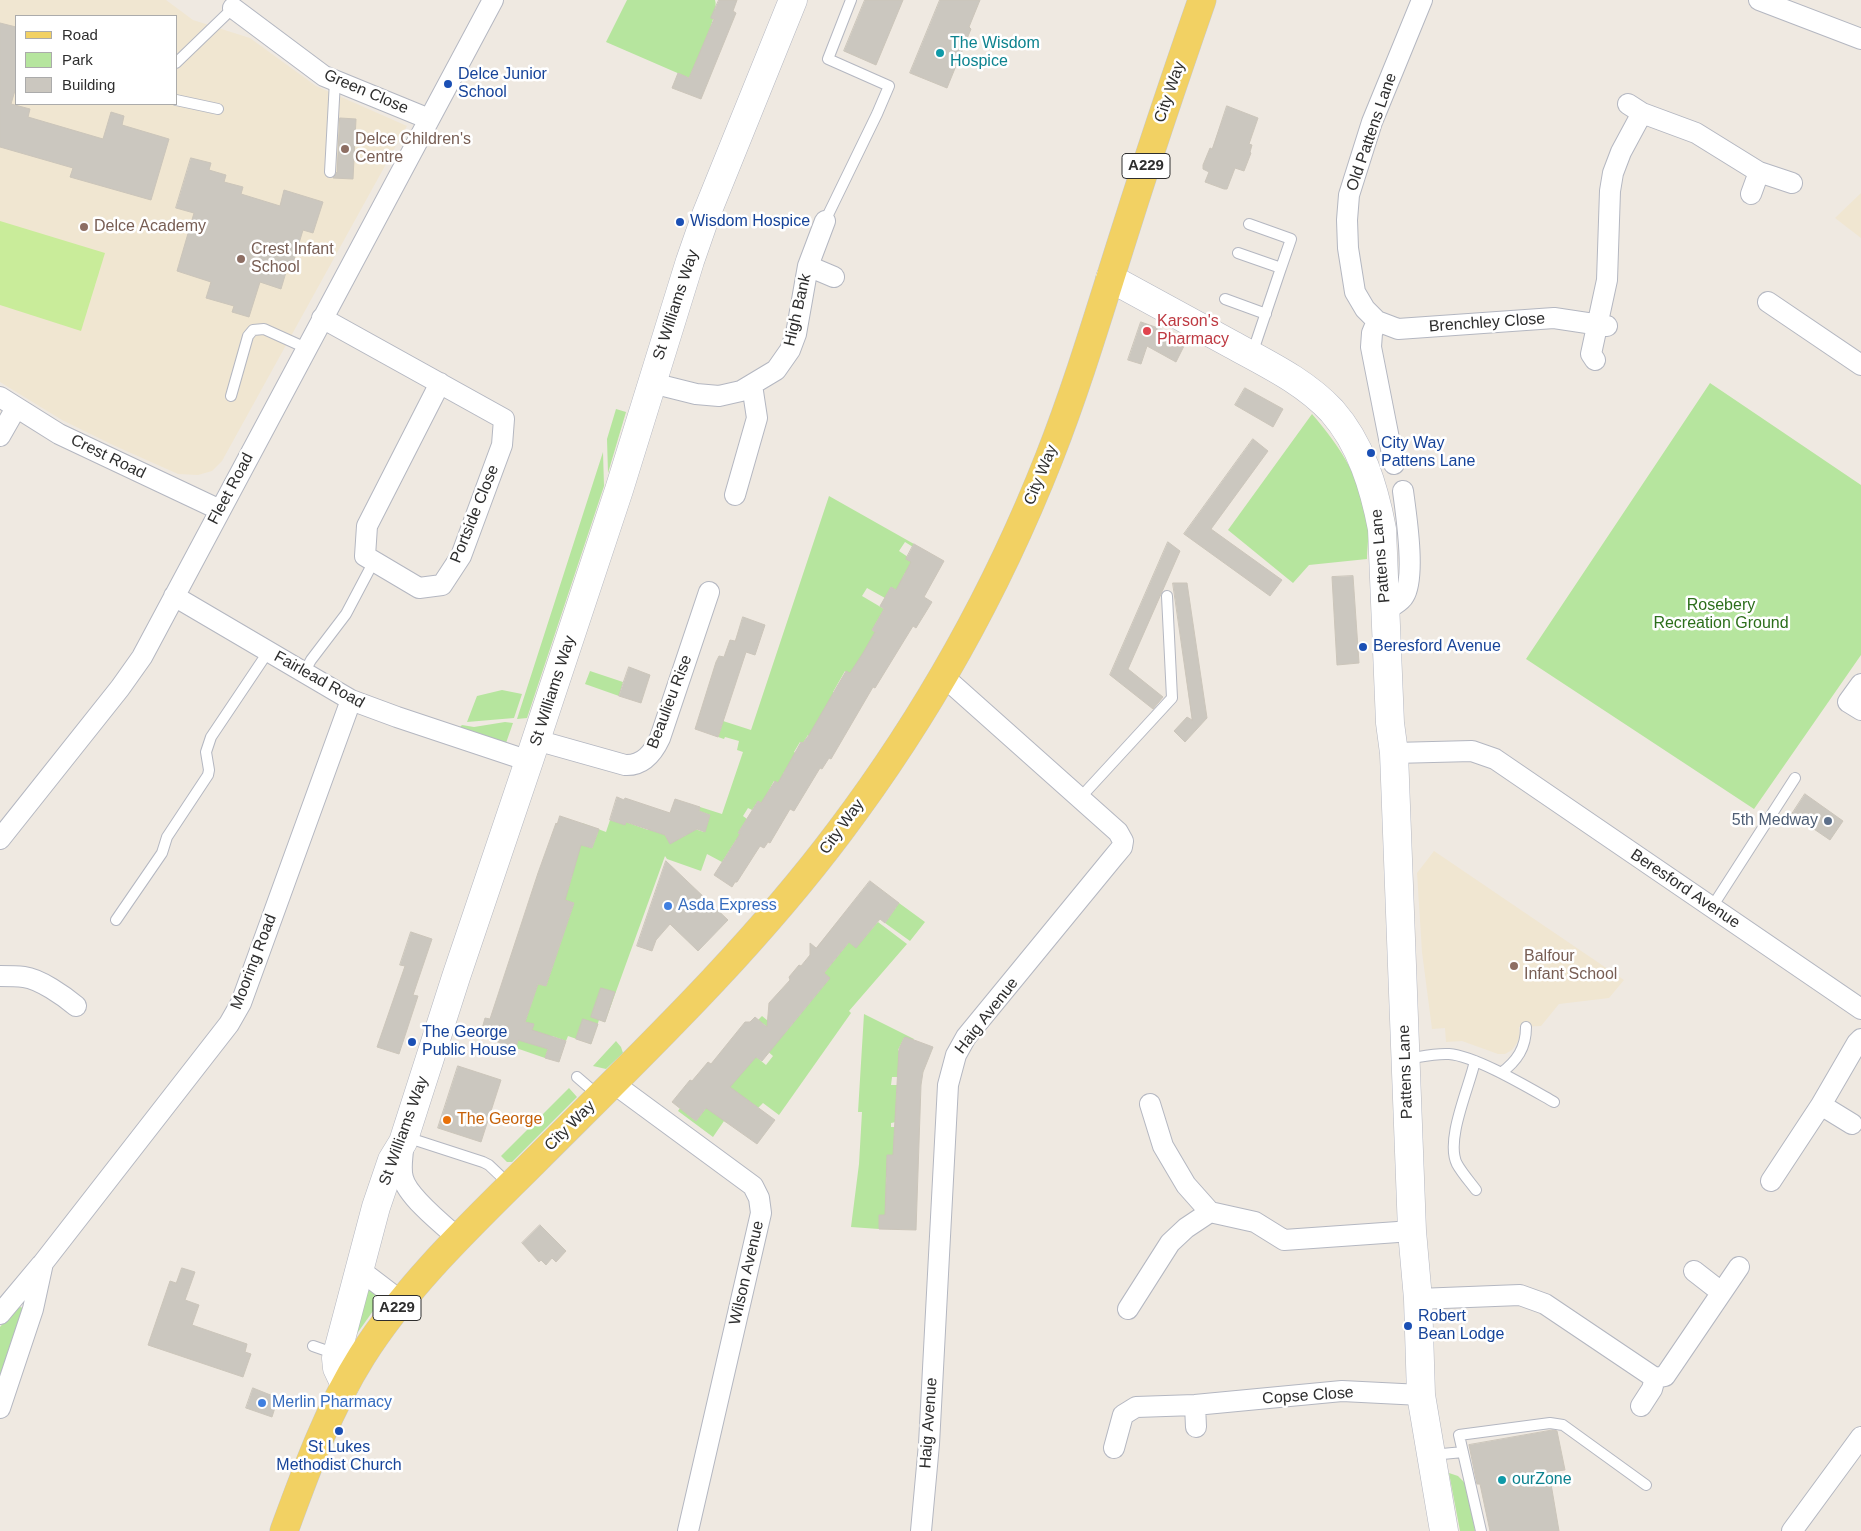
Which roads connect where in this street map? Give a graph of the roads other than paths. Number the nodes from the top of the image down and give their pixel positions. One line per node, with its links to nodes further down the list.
1 (493, 0): 13 (street, Fleet Road)
2 (793, 0): 36 (street, St Williams Way)
3 (851, 0): 18 (lane)
4 (1202, 0): 24 (main road, City Way / A229)
5 (1422, 0): 29 (street, Old Pattens Lane)
6 (1759, 0): 8 (street)
7 (233, 8): 9 (lane); 10 (street, Green Close)
8 (1861, 39)
9 (178, 61)
10 (335, 81): 13 (street, Green Close); 14 (lane)
11 (178, 100): 12 (lane)
12 (218, 109)
13 (429, 119): 28 (street, Fleet Road)
14 (330, 172)
15 (1759, 172): 16 (street); 17 (street); 30 (street)
16 (1792, 183)
17 (1750, 194)
18 (826, 221): 21 (street, High Bank)
19 (1249, 224): 22 (lane)
20 (1238, 253): 22 (lane)
21 (808, 266): 23 (street); 37 (street, High Bank)
22 (1281, 268): 27 (lane)
23 (834, 277)
24 (1110, 278): 32 (street, Pattens Lane); 52 (main road, City Way / A229)
25 (1225, 299): 27 (lane)
26 (1768, 302): 34 (street)
27 (1266, 314): 32 (lane)
28 (322, 318): 31 (street, Fleet Road); 35 (street, Portside Close)
29 (1377, 321): 30 (street, Brenchley Close); 41 (street)
30 (1602, 325): 33 (street)
31 (306, 348): 38 (lane); 44 (street, Fleet Road)
32 (1251, 355): 49 (street, Pattens Lane)
33 (1595, 360)
34 (1861, 365)
35 (440, 383): 45 (street); 45 (street, Portside Close)
36 (652, 383): 37 (street, High Bank); 56 (street, St Williams Way)
37 (752, 385): 43 (street)
38 (231, 396)
39 (8, 403): 40 (street); 44 (street, Crest Road)
40 (0, 436)
41 (1394, 464)
42 (1402, 491): 49 (street, Pattens Lane)
43 (735, 496)
44 (220, 510): 47 (street, Fleet Road)
45 (374, 561): 51 (lane)
46 (709, 592): 56 (street, Beaulieu Rise)
47 (174, 596): 50 (street, Fairlead Road); 60 (street, Fleet Road)
48 (1167, 596): 59 (lane)
49 (1386, 610): 57 (street, Pattens Lane)
50 (268, 652): 51 (street, Fairlead Road); 62 (lane)
51 (304, 673): 54 (street, Fairlead Road)
52 (943, 676): 59 (street, Haig Avenue); 72 (main road, City Way / A229)
53 (1861, 684): 55 (street)
54 (351, 700): 56 (street, Fairlead Road); 86 (street, Mooring Road)
55 (1861, 710)
56 (533, 751): 77 (street, St Williams Way)
57 (1394, 753): 61 (street, Beresford Avenue); 68 (street, Pattens Lane)
58 (1795, 778): 61 (lane)
59 (1080, 798): 109 (street, Haig Avenue)
60 (0, 838)
61 (1712, 907): 65 (street, Beresford Avenue)
62 (116, 920)
63 (0, 976): 64 (street)
64 (76, 1006)
65 (1861, 1009)
66 (1526, 1027): 70 (lane)
67 (1861, 1039): 75 (street)
68 (1406, 1059): 69 (lane); 84 (street, Pattens Lane)
69 (1475, 1061): 70 (lane); 80 (lane)
70 (1501, 1073): 73 (lane)
71 (577, 1077): 72 (lane)
72 (606, 1090): 79 (main road, City Way / A229); 108 (street, Wilson Avenue)
73 (1554, 1102)
74 (1150, 1104): 83 (street)
75 (1821, 1105): 76 (street); 78 (street)
76 (1856, 1127)
77 (404, 1139): 79 (lane); 81 (street); 82 (street, St Williams Way)
78 (1771, 1181)
79 (510, 1185): 85 (main road, City Way / A229)
80 (1476, 1190)
81 (410, 1192): 82 (street); 85 (street)
82 (379, 1198): 88 (street, St Williams Way)
83 (1210, 1212): 84 (street); 93 (street)
84 (1412, 1231): 91 (street, Pattens Lane)
85 (458, 1238): 92 (main road, City Way / A229)
86 (43, 1263): 94 (street, Mooring Road); 100 (street, Mooring Road)
87 (1739, 1267): 90 (street)
88 (360, 1270): 92 (street); 96 (street, St Williams Way)
89 (1694, 1271): 90 (street)
90 (1722, 1292): 95 (street)
91 (1418, 1299): 95 (street); 97 (street, Pattens Lane)
92 (402, 1302): 96 (main road, City Way / A229)
93 (1128, 1309)
94 (0, 1314)
95 (1655, 1378): 99 (street)
96 (346, 1385): 107 (main road, City Way / A229)
97 (1421, 1395): 98 (street, Copse Close); 105 (street, Pattens Lane)
98 (1195, 1405): 101 (street); 103 (street, Copse Close)
99 (1641, 1406)
100 (0, 1408)
101 (1196, 1427)
102 (1861, 1437): 112 (street)
103 (1114, 1448)
104 (1462, 1452): 105 (lane); 106 (lane); 111 (lane)
105 (1431, 1455): 110 (street, Pattens Lane)
106 (1646, 1485)
107 (284, 1531)
108 (688, 1531)
109 (921, 1531)
110 (1444, 1531)
111 (1480, 1531)
112 (1792, 1531)

